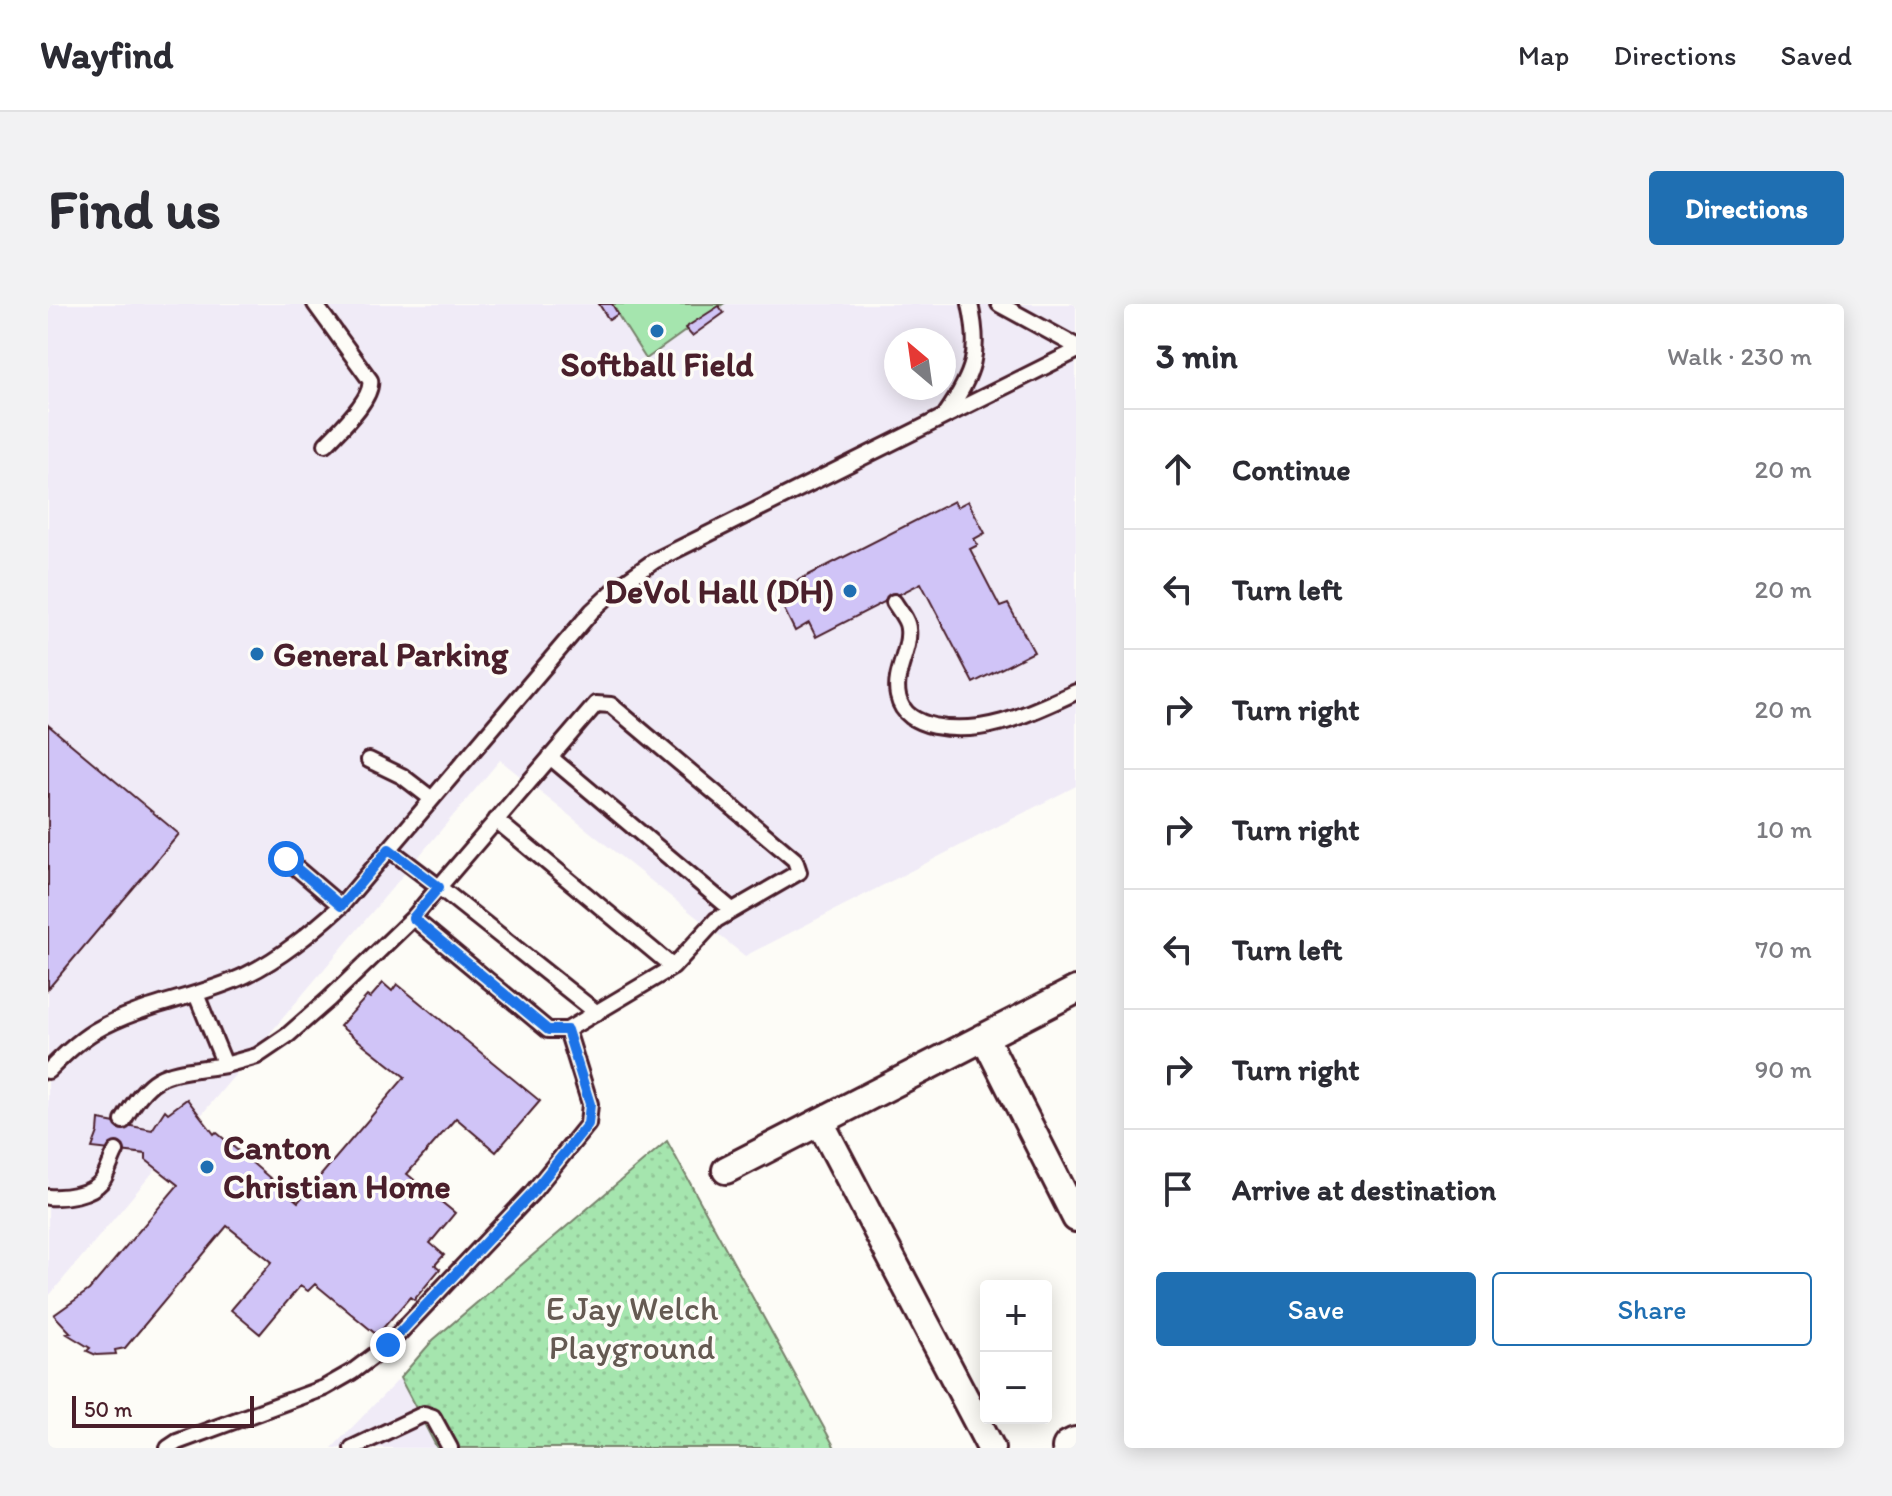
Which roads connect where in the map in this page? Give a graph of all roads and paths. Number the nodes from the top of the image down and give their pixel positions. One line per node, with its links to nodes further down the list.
1 (315, 304): 6 (lane)
2 (970, 304): 5 (lane)
3 (999, 304): 4 (lane)
4 (1076, 349): 5 (lane)
5 (946, 414): 11 (lane)
6 (326, 444)
7 (894, 602): 8 (lane)
8 (1076, 692)
9 (550, 757): 12 (lane); 17 (lane); 17 (lane)
10 (369, 760): 11 (lane)
11 (432, 799): 13 (lane)
12 (496, 820): 15 (lane); 19 (lane)
13 (389, 849): 15 (lane); 16 (lane)
14 (286, 859): 16 (lane)
15 (439, 887): 18 (lane); 22 (lane)
16 (341, 906): 21 (lane)
17 (732, 910): 19 (lane)
18 (413, 918): 23 (lane); 25 (lane)
19 (673, 967): 22 (lane)
20 (1076, 990): 24 (street)
21 (196, 994): 25 (lane); 26 (lane)
22 (597, 1013): 23 (lane)
23 (567, 1030): 34 (lane)
24 (985, 1038): 28 (street); 32 (street)
25 (225, 1065): 27 (lane)
26 (48, 1071)
27 (123, 1121)
28 (820, 1122): 30 (street); 37 (street)
29 (116, 1151): 31 (lane)
30 (726, 1170)
31 (48, 1197)
32 (1076, 1218)
33 (1076, 1445): 38 (street)
34 (168, 1448)
35 (352, 1448): 36 (lane)
36 (450, 1448)
37 (991, 1448)
38 (1070, 1448)

